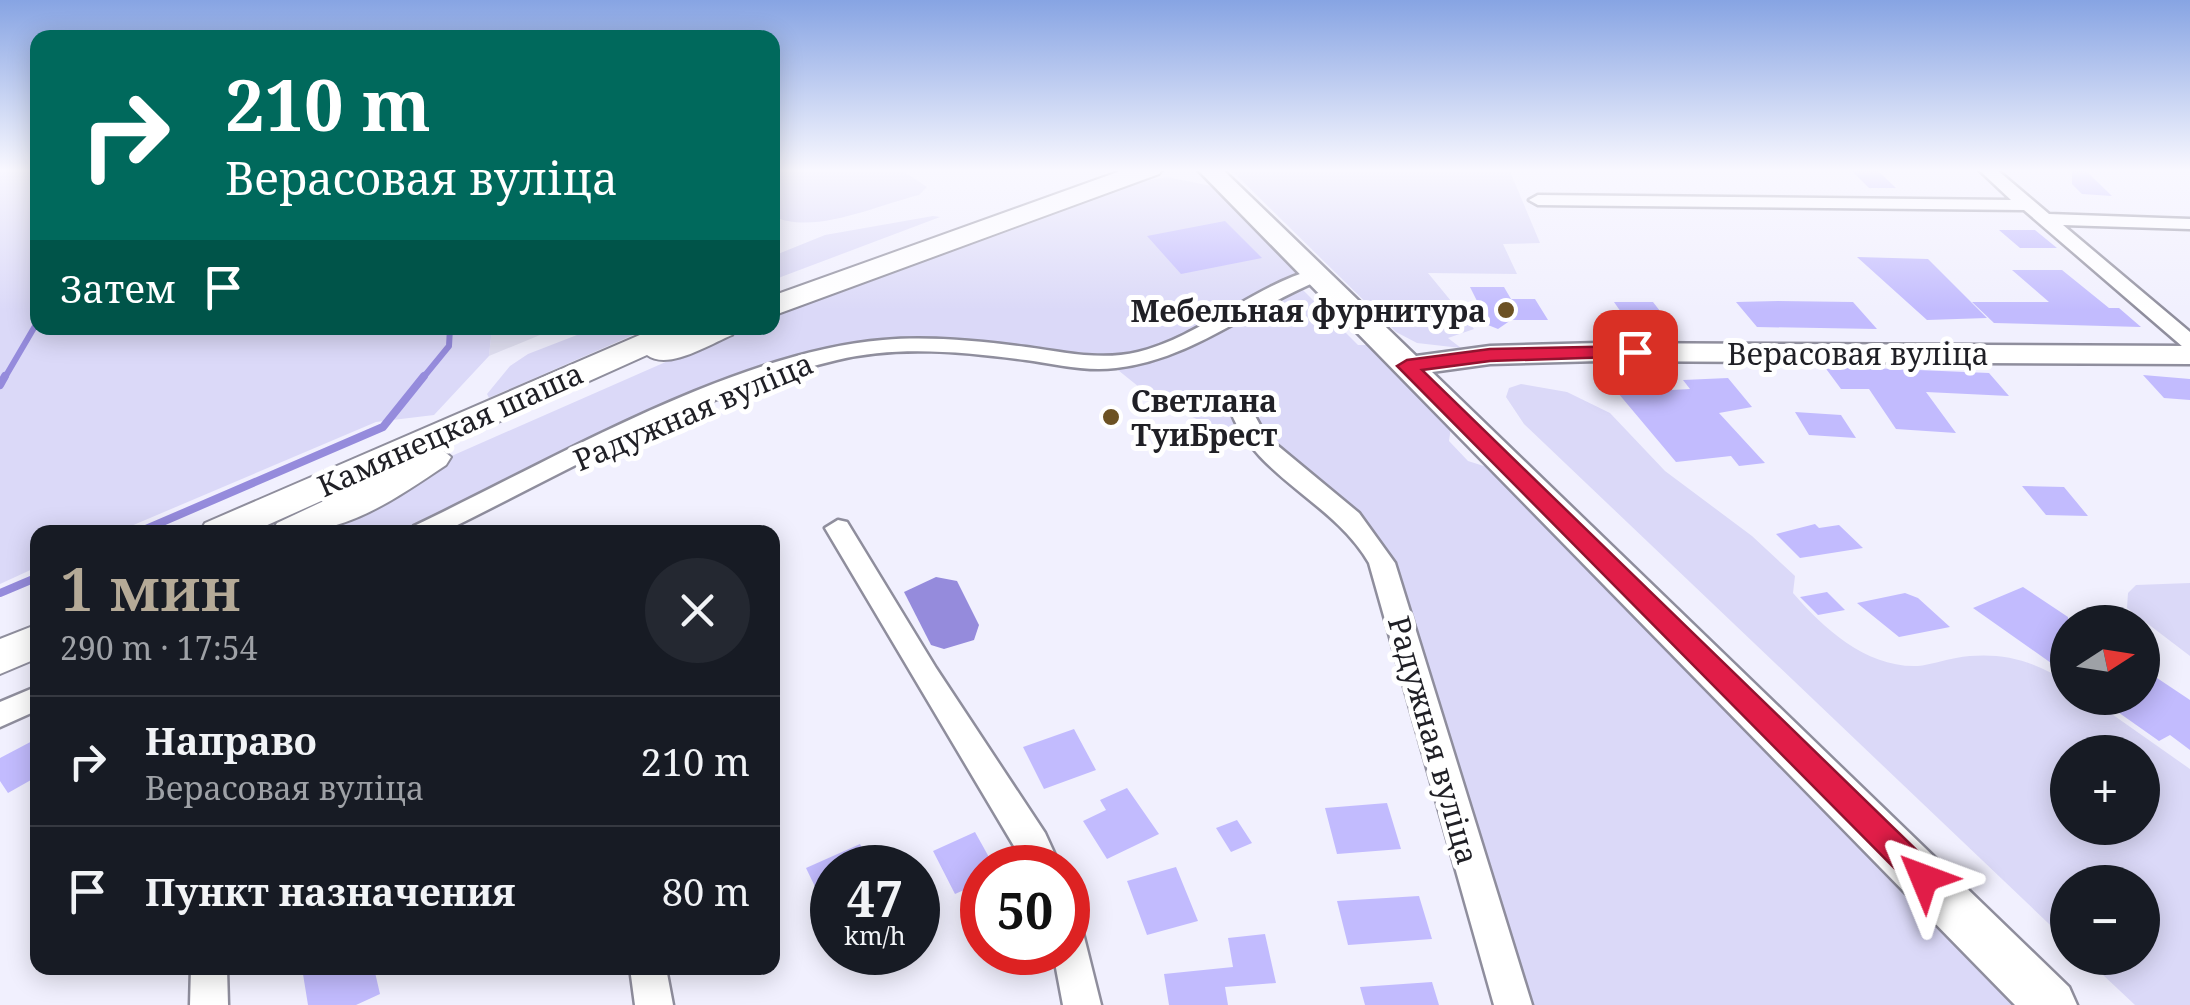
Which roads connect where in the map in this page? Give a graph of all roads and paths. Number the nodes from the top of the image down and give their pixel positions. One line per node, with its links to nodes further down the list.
1 (965, 216): 8 (main road)
2 (1010, 216): 9 (main road)
3 (1258, 216): 7 (main road)
4 (2043, 216): 5 (street)
5 (2046, 219): 6 (street); 12 (street)
6 (2190, 224)
7 (1316, 275): 14 (main road); 20 (street, Радужная вуліца)
8 (780, 287)
9 (780, 304)
10 (665, 335): 17 (main road, Камянецкая шаша)
11 (705, 335): 16 (main road, Камянецкая шаша)
12 (2190, 343)
13 (2190, 355): 14 (main road, Верасовая вуліца)
14 (1407, 366): 38 (main road)
15 (1241, 410): 37 (street, Радужная вуліца)
16 (432, 458): 18 (main road, Камянецкая шаша); 19 (main road)
17 (236, 525)
18 (284, 525)
19 (306, 525)
20 (438, 525)
21 (838, 528): 30 (street)
22 (30, 621): 23 (main road)
23 (0, 635)
24 (30, 643): 25 (main road)
25 (0, 658)
26 (30, 668): 27 (main road)
27 (0, 674)
28 (30, 701): 29 (street)
29 (0, 715)
30 (1035, 845)
31 (209, 975): 34 (street)
32 (649, 975): 35 (street)
33 (1076, 975): 36 (street)
34 (209, 1005)
35 (654, 1005)
36 (1082, 1005)
37 (1513, 1005)
38 (2051, 1005)

